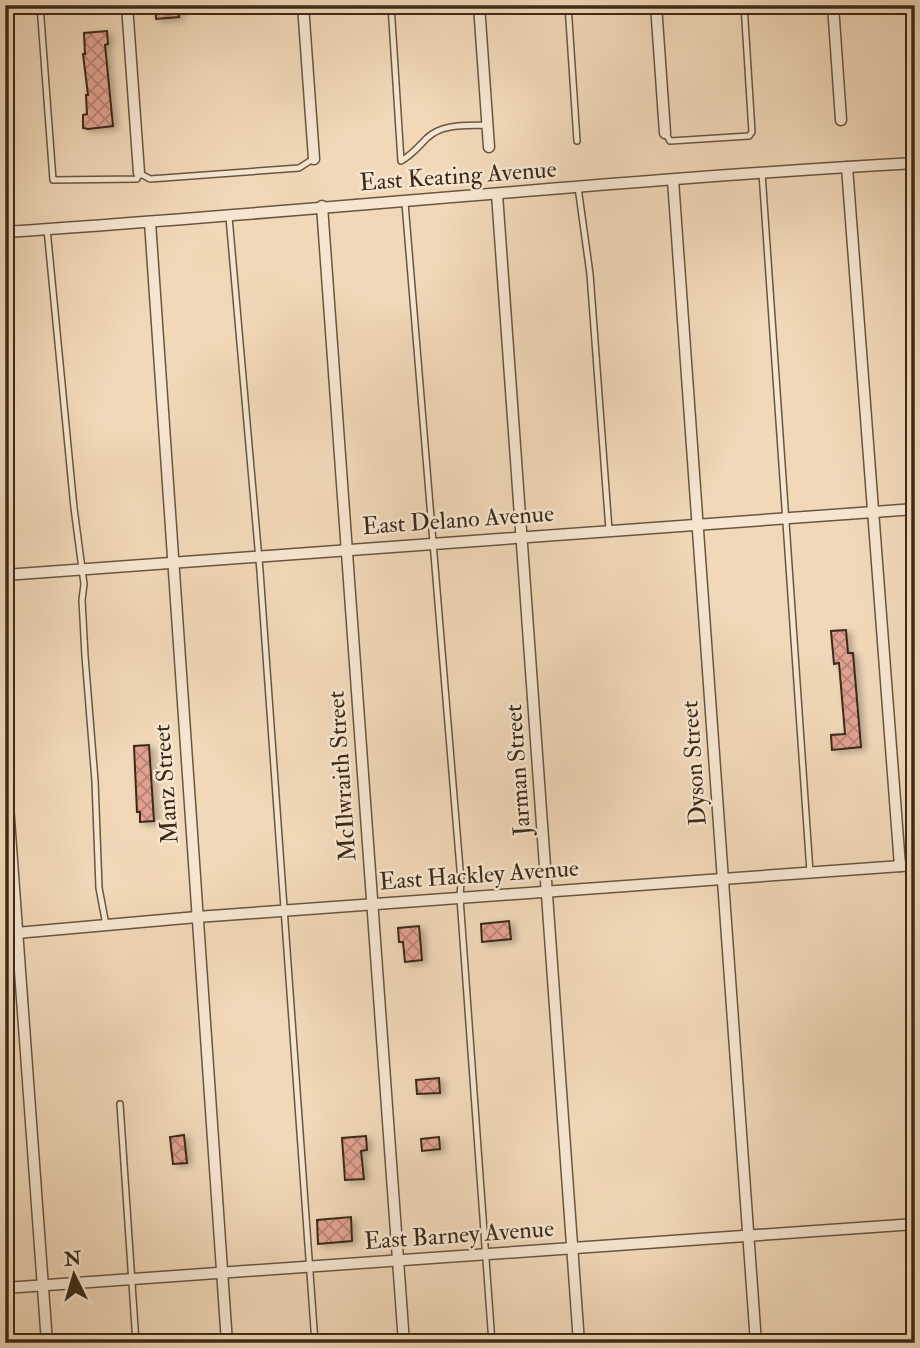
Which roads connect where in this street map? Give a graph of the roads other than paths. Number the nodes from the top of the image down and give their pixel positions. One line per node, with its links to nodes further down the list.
1 (40, 5): 18 (lane)
2 (127, 5): 18 (street)
3 (303, 5): 15 (street)
4 (391, 5): 11 (lane)
5 (479, 5): 11 (street)
6 (568, 5): 13 (lane)
7 (656, 5): 12 (street)
8 (744, 5): 12 (lane)
9 (833, 5): 10 (street)
10 (841, 120)
11 (487, 125): 14 (street)
12 (665, 134)
13 (577, 141)
14 (489, 147)
15 (314, 159): 18 (lane)
16 (915, 163): 17 (street, East Keating Avenue)
17 (846, 167): 19 (street, East Keating Avenue); 30 (street)
18 (139, 173)
19 (762, 173): 20 (street, East Keating Avenue); 31 (lane)
20 (673, 180): 21 (street, East Keating Avenue); 32 (street, Dyson Street)
21 (578, 187): 22 (street, East Keating Avenue); 33 (lane)
22 (497, 194): 23 (street, East Keating Avenue); 34 (street, Jarman Street)
23 (405, 203): 24 (street, East Keating Avenue); 35 (lane)
24 (322, 206): 25 (street, East Keating Avenue); 36 (street, McIlwraith Street)
25 (229, 217): 26 (street, East Keating Avenue); 37 (lane)
26 (150, 222): 27 (street, East Keating Avenue); 38 (street, Manz Street)
27 (47, 229): 28 (street, East Keating Avenue); 39 (lane)
28 (5, 232)
29 (915, 509): 30 (street, East Delano Avenue)
30 (873, 512): 31 (street, East Delano Avenue); 43 (street)
31 (786, 518): 32 (street, East Delano Avenue); 44 (lane)
32 (697, 524): 33 (street, East Delano Avenue); 45 (street, Dyson Street)
33 (609, 530): 34 (street, East Delano Avenue)
34 (523, 536): 35 (street, East Delano Avenue); 46 (street, Jarman Street)
35 (433, 543): 36 (street, East Delano Avenue); 47 (lane)
36 (347, 549): 37 (street, East Delano Avenue); 48 (street, McIlwraith Street)
37 (259, 556): 38 (street, East Delano Avenue); 49 (lane)
38 (172, 562): 39 (street, East Delano Avenue); 50 (street, Manz Street)
39 (82, 569): 40 (street, East Delano Avenue); 51 (lane)
40 (5, 575)
41 (5, 764): 52 (street)
42 (915, 865): 43 (street, East Hackley Avenue)
43 (900, 866): 44 (street, East Hackley Avenue)
44 (810, 872): 45 (street, East Hackley Avenue)
45 (724, 878): 46 (street, East Hackley Avenue); 56 (street, Dyson Street)
46 (548, 891): 47 (street, East Hackley Avenue); 57 (street, Jarman Street)
47 (460, 898): 48 (street, East Hackley Avenue); 58 (lane)
48 (373, 904): 49 (street, East Hackley Avenue); 59 (street, McIlwraith Street)
49 (285, 910): 50 (street, East Hackley Avenue); 60 (lane)
50 (197, 917): 51 (street, East Hackley Avenue); 61 (street, Manz Street)
51 (106, 925): 52 (street, East Hackley Avenue)
52 (18, 933): 53 (street, East Hackley Avenue); 63 (street)
53 (5, 934)
54 (120, 1104): 62 (lane)
55 (915, 1224): 56 (street, East Barney Avenue)
56 (748, 1236): 57 (street, East Barney Avenue); 72 (street, Dyson Street)
57 (573, 1248): 58 (street, East Barney Avenue); 71 (street, Jarman Street)
58 (486, 1254): 59 (street, East Barney Avenue); 70 (lane)
59 (399, 1260): 60 (street, East Barney Avenue); 69 (street, McIlwraith Street)
60 (310, 1267): 61 (street, East Barney Avenue); 68 (lane)
61 (223, 1273): 62 (street, East Barney Avenue); 67 (street, Manz Street)
62 (132, 1279): 63 (street, East Barney Avenue); 66 (lane)
63 (43, 1285): 64 (street, East Barney Avenue); 65 (street)
64 (5, 1288)
65 (47, 1343)
66 (136, 1343)
67 (227, 1343)
68 (315, 1343)
69 (404, 1343)
70 (492, 1343)
71 (579, 1343)
72 (756, 1343)

